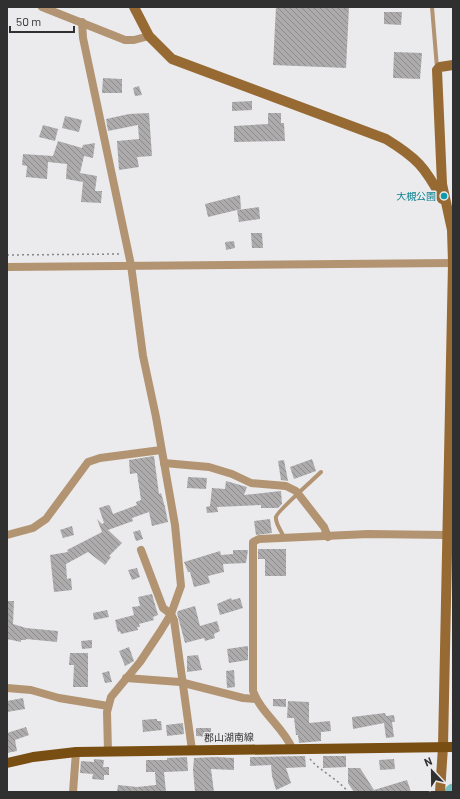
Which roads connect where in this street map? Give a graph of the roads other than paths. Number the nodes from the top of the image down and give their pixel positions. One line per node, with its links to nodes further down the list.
1 (42, 7): 4 (street)
2 (134, 7): 5 (street)
3 (432, 7): 7 (lane)
4 (82, 22): 5 (street); 10 (street)
5 (149, 36): 8 (street)
6 (453, 65): 7 (street)
7 (437, 70): 8 (street)
8 (451, 210): 9 (street)
9 (453, 263): 10 (street); 17 (street)
10 (131, 265): 11 (street); 12 (street)
11 (7, 266)
12 (161, 450): 13 (street); 16 (street)
13 (164, 463): 15 (street); 21 (street)
14 (321, 472): 15 (lane)
15 (299, 494): 18 (street); 19 (lane)
16 (7, 535)
17 (447, 535): 18 (street); 27 (street)
18 (328, 537): 19 (street)
19 (284, 538): 25 (street)
20 (141, 550): 21 (street)
21 (171, 614): 22 (street); 23 (street)
22 (126, 678): 23 (street); 26 (street)
23 (184, 683): 25 (street); 29 (street)
24 (7, 688): 26 (street)
25 (256, 699): 28 (street)
26 (108, 706): 31 (street)
27 (448, 747): 28 (main road, 郡山湖南線); 34 (street)
28 (292, 748): 29 (main road, 郡山湖南線)
29 (192, 750): 31 (main road, 郡山湖南線)
30 (76, 752): 31 (main road, 郡山湖南線); 32 (main road, 郡山湖南線); 33 (street)
31 (108, 752)
32 (7, 763)
33 (73, 792)
34 (440, 792)

